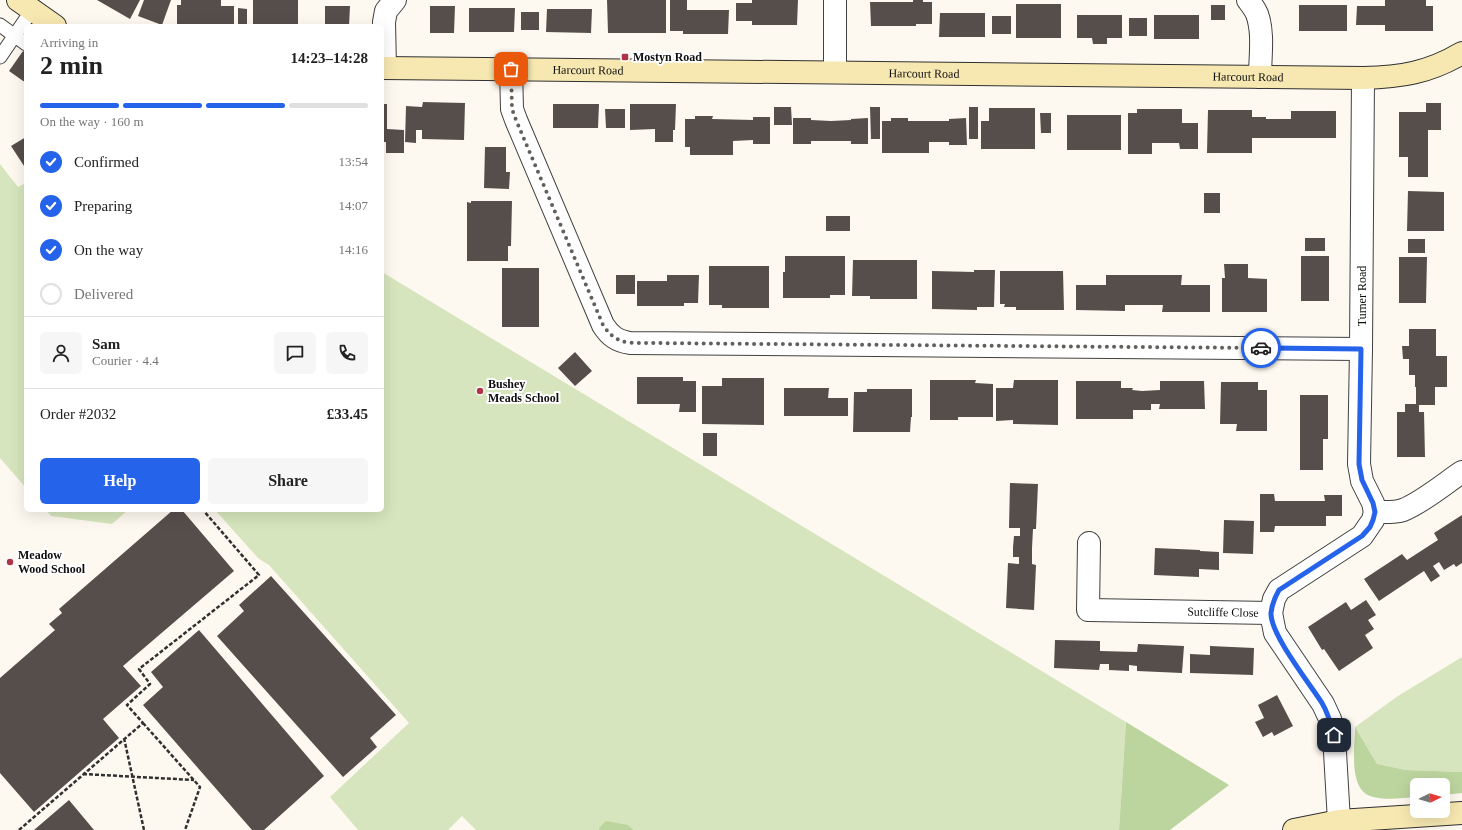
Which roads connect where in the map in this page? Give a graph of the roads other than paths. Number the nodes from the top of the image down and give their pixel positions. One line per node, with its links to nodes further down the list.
1 (395, 0): 11 (street)
2 (835, 0): 13 (street)
3 (1248, 0): 14 (street)
4 (25, 5): 5 (street); 7 (lane)
5 (52, 24)
6 (0, 25): 7 (lane)
7 (14, 36): 8 (lane); 10 (lane)
8 (24, 43)
9 (1462, 53): 15 (street, Harcourt Road)
10 (0, 57)
11 (384, 68): 12 (street, Harcourt Road)
12 (511, 69): 13 (street, Harcourt Road); 16 (street)
13 (835, 72): 14 (street, Harcourt Road)
14 (1260, 77): 15 (street, Harcourt Road)
15 (1363, 78): 16 (street, Turner Road)
16 (1361, 349): 18 (street, Turner Road)
17 (1462, 472): 18 (street)
18 (1375, 512): 20 (street, Sutcliffe Close)
19 (1089, 543): 20 (street, Sutcliffe Close)
20 (1271, 613): 22 (street)
21 (1462, 813): 22 (street)
22 (1339, 821): 23 (street)
23 (1294, 830)

